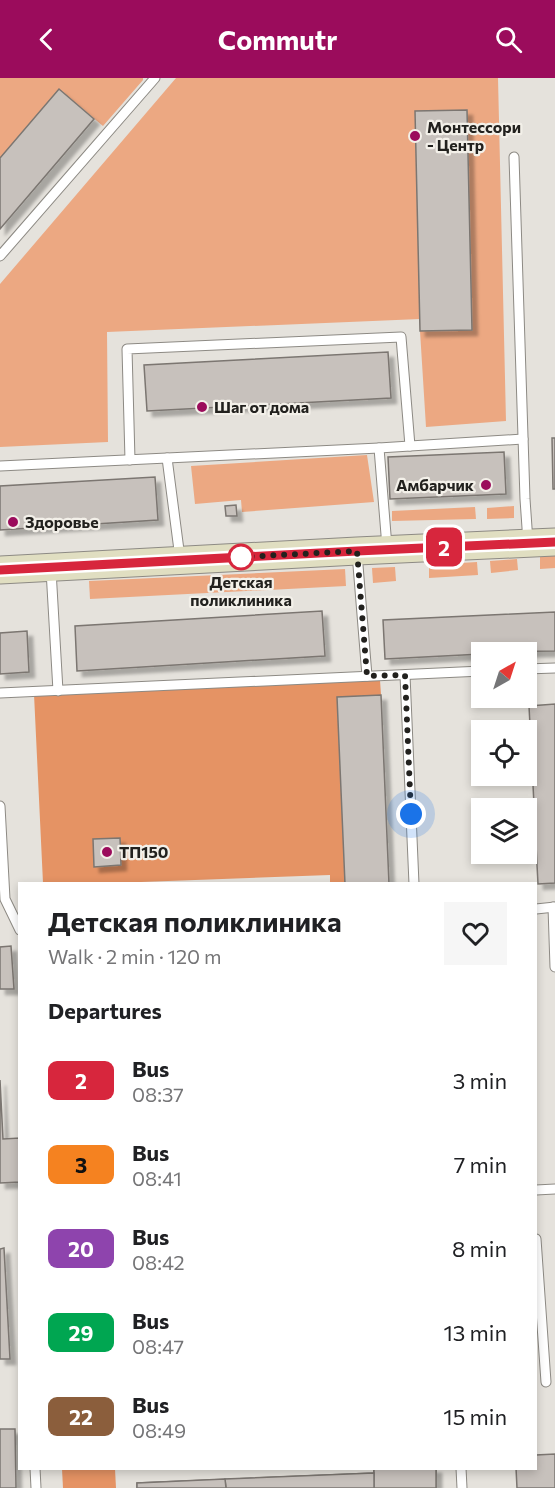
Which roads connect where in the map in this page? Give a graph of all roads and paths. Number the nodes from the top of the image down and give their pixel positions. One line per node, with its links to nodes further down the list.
1 (155, 78): 3 (lane)
2 (514, 157): 4 (lane)
3 (0, 256)
4 (523, 439): 5 (lane); 11 (lane)
5 (410, 446): 6 (lane); 8 (lane)
6 (379, 448): 7 (lane); 12 (lane)
7 (167, 458): 8 (lane); 14 (lane)
8 (130, 460): 9 (lane)
9 (0, 466)
10 (555, 542): 11 (main road)
11 (528, 543): 12 (main road)
12 (388, 550): 13 (main road)
13 (357, 551): 14 (main road); 21 (lane)
14 (180, 560): 15 (main road)
15 (51, 568): 16 (main road); 22 (lane)
16 (0, 570)
17 (555, 668): 18 (lane)
18 (537, 669)
19 (471, 672): 20 (lane)
20 (405, 675): 21 (lane); 25 (lane)
21 (367, 676): 22 (lane)
22 (58, 690): 23 (lane)
23 (0, 693)
24 (0, 806): 26 (lane)
25 (414, 882)
26 (3, 900): 29 (lane)
27 (554, 907): 28 (lane); 30 (lane)
28 (537, 909)
29 (18, 926)
30 (555, 967)
31 (555, 1189): 32 (lane)
32 (537, 1190)
33 (537, 1253): 34 (lane)
34 (546, 1382)
35 (35, 1470): 37 (lane)
36 (461, 1470): 38 (lane)
37 (36, 1488)
38 (462, 1488)

